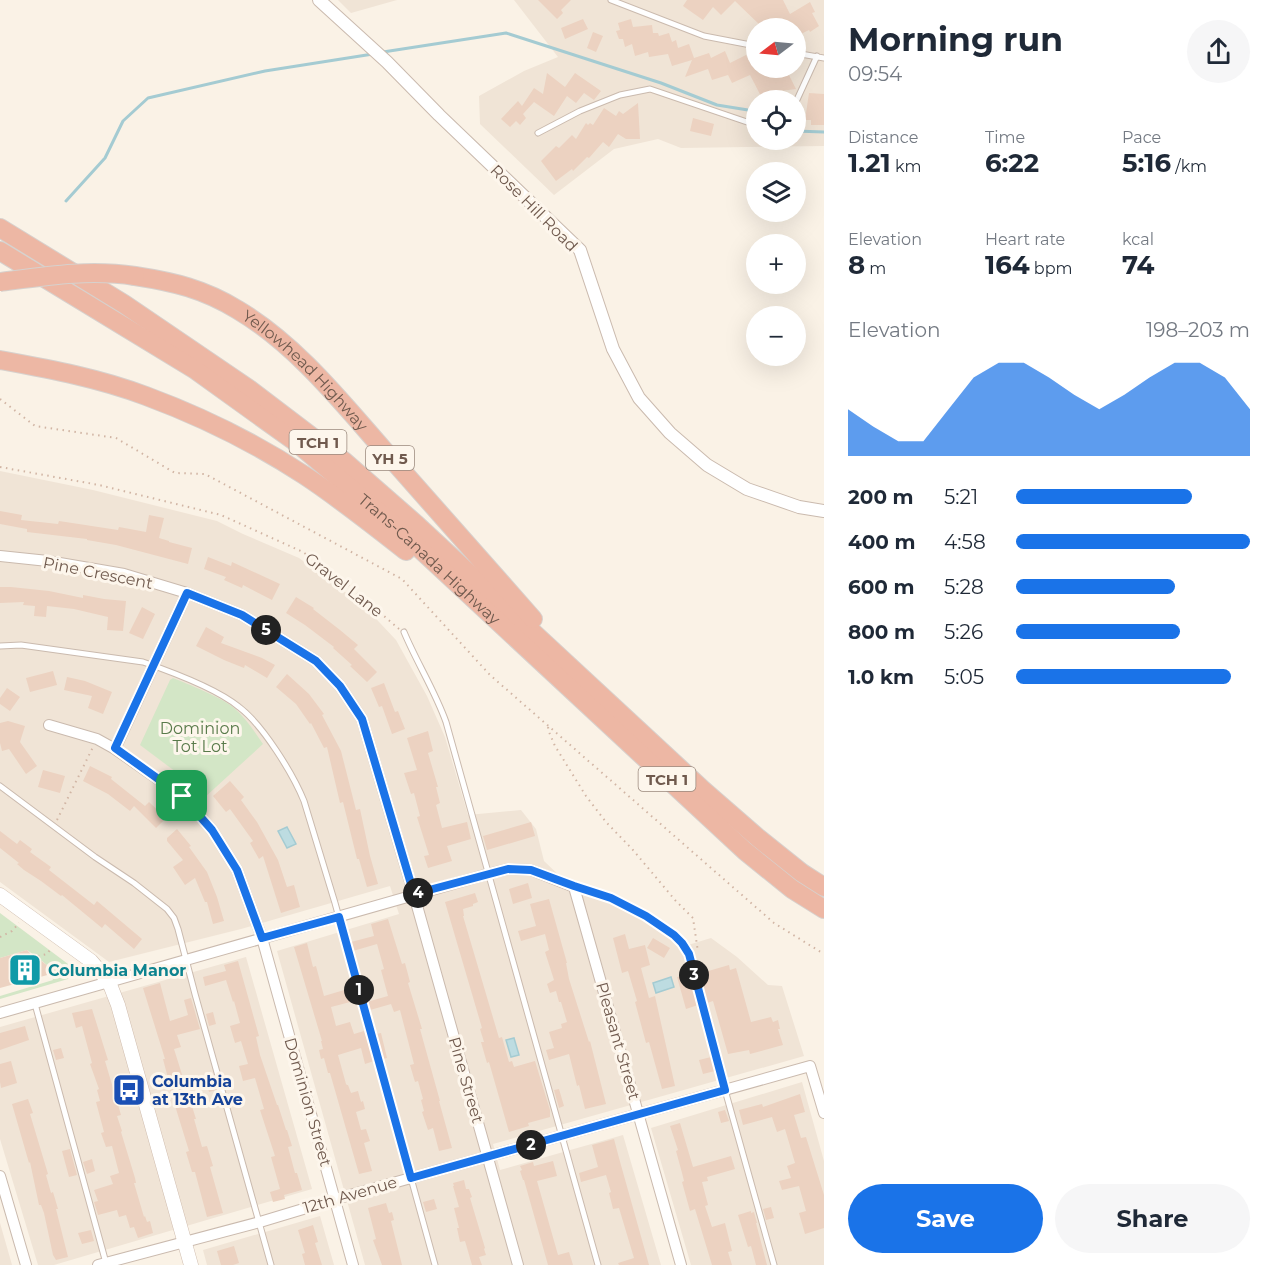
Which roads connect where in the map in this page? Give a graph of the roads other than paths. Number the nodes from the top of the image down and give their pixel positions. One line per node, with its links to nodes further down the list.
1 (319, 0): 15 (street, Rose Hill Road)
2 (611, 0): 4 (lane)
3 (629, 0): 4 (lane)
4 (619, 3): 5 (lane)
5 (746, 44)
6 (806, 54): 7 (lane)
7 (821, 57): 8 (lane)
8 (803, 90)
9 (746, 122): 10 (lane)
10 (538, 133)
11 (0, 228): 22 (highway, Trans-Canada Highway / TCH 1)
12 (0, 251): 19 (highway, Trans-Canada Highway / TCH 1)
13 (0, 282): 22 (highway, Yellowhead Highway / YH 5, bridge)
14 (0, 360): 19 (highway)
15 (824, 511)
16 (0, 556): 17 (street, Pine Crescent)
17 (187, 593): 21 (street); 29 (street, Pine Crescent)
18 (404, 632): 26 (lane)
19 (518, 640): 31 (highway, Trans-Canada Highway / TCH 1)
20 (0, 646): 21 (lane)
21 (153, 666): 24 (street); 32 (lane)
22 (604, 699): 28 (highway, Trans-Canada Highway / TCH 1)
23 (49, 725): 24 (street, Dominion Street)
24 (115, 748): 33 (street, Dominion Street)
25 (0, 786): 34 (lane)
26 (488, 874): 27 (street); 29 (street); 41 (lane)
27 (574, 886): 38 (lane); 40 (street, Pleasant Street)
28 (824, 887)
29 (414, 894): 32 (street); 42 (street, Pine Street)
30 (0, 895): 35 (main road)
31 (824, 909)
32 (339, 917): 33 (street); 44 (lane)
33 (262, 938): 34 (street); 45 (street, Dominion Street)
34 (187, 960): 35 (street); 46 (lane)
35 (109, 982): 36 (street); 47 (main road)
36 (34, 1002): 37 (street); 48 (lane)
37 (0, 1013)
38 (725, 1090): 39 (street, 12th Avenue); 40 (street, 12th Avenue); 57 (lane)
39 (824, 1113)
40 (638, 1114): 41 (street, 12th Avenue); 56 (street, Pleasant Street)
41 (562, 1137): 42 (street, 12th Avenue); 55 (lane)
42 (487, 1157): 44 (street, 12th Avenue); 54 (street, Pine Street)
43 (0, 1176): 49 (street)
44 (411, 1178): 45 (street, 12th Avenue); 53 (lane)
45 (335, 1199): 46 (street, 12th Avenue); 52 (street, Dominion Street)
46 (260, 1222): 47 (street, 12th Avenue); 51 (lane)
47 (185, 1241): 48 (street, 12th Avenue); 50 (main road)
48 (102, 1264)
49 (26, 1265)
50 (191, 1265)
51 (271, 1265)
52 (353, 1265)
53 (435, 1265)
54 (518, 1265)
55 (598, 1265)
56 (681, 1265)
57 (774, 1265)

